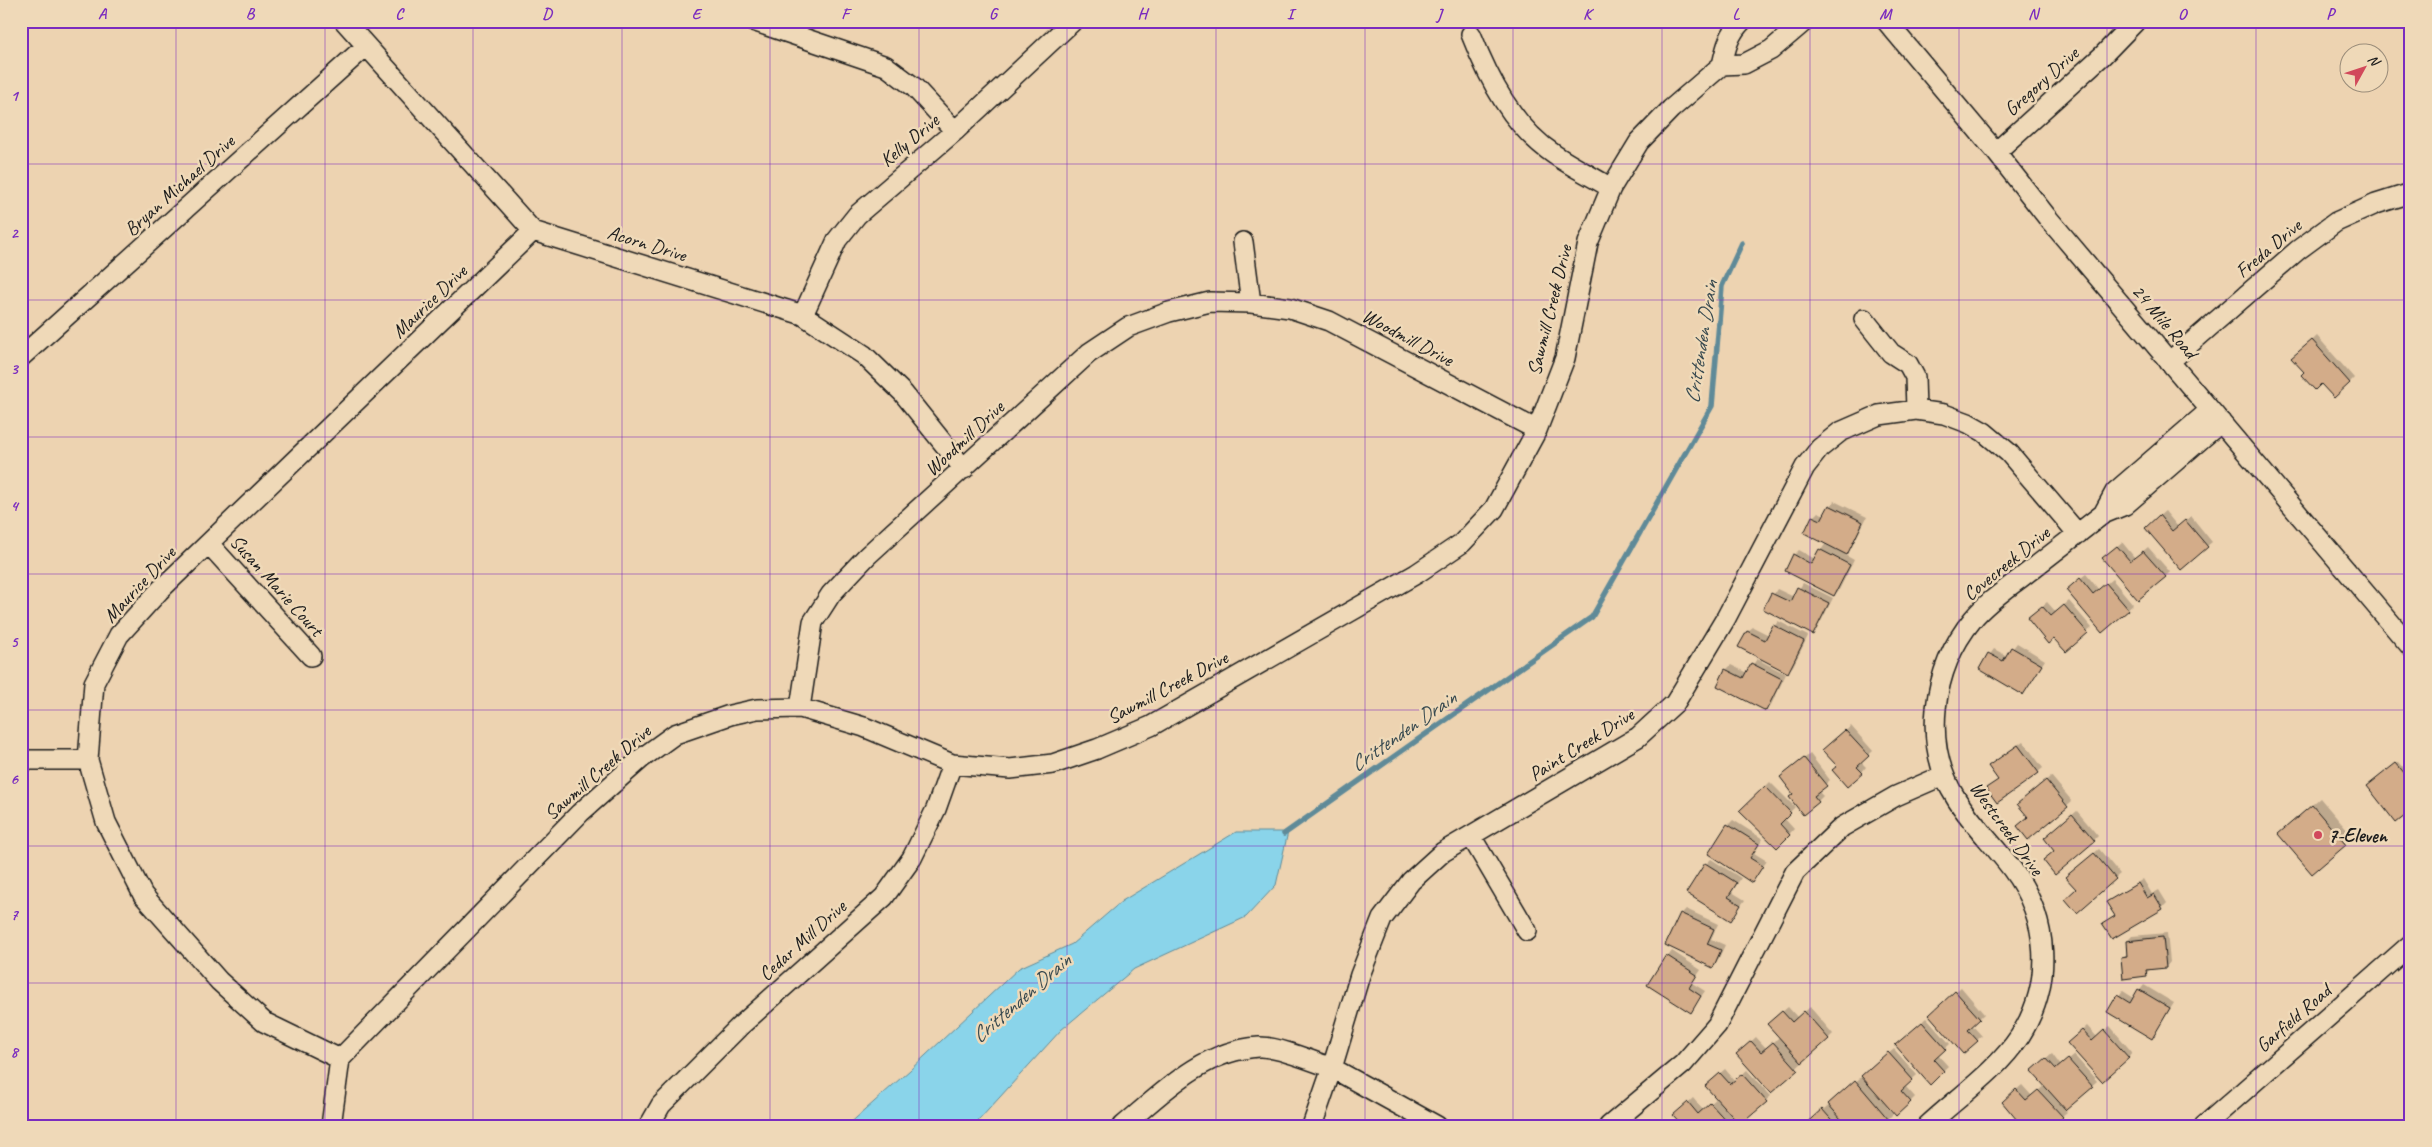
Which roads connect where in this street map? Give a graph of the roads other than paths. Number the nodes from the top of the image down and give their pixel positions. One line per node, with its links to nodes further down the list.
1 (344, 21): 9 (street)
2 (754, 21): 11 (street)
3 (1073, 21): 11 (street, Kelly Drive)
4 (1742, 21): 10 (street)
5 (1805, 21): 10 (street)
6 (1886, 21): 12 (street, 24 Mile Road)
7 (2136, 21): 12 (street, Gregory Drive)
8 (1471, 34): 13 (street)
9 (366, 46): 15 (street); 20 (street, Bryan Michael Drive)
10 (1722, 65): 13 (street, Sawmill Creek Drive)
11 (955, 132): 18 (street, Kelly Drive)
12 (1996, 152): 21 (street, 24 Mile Road)
13 (1611, 188): 24 (street, Sawmill Creek Drive)
14 (2411, 193): 21 (street, Freda Drive)
15 (533, 231): 18 (street, Acorn Drive); 27 (street, Maurice Drive)
16 (1243, 242): 17 (street)
17 (1251, 303): 24 (street, Woodmill Drive); 25 (street, Woodmill Drive)
18 (803, 315): 25 (street, Acorn Drive)
19 (1864, 320): 22 (street)
20 (21, 357)
21 (2169, 362): 23 (street, 24 Mile Road)
22 (1916, 410): 26 (street, Paint Creek Drive); 35 (street, Paint Creek Drive)
23 (2216, 416): 26 (street, Covecreek Drive); 28 (street, 24 Mile Road)
24 (1537, 430): 33 (street, Sawmill Creek Drive)
25 (964, 469): 30 (street, Woodmill Drive)
26 (2078, 534): 34 (street, Covecreek Drive)
27 (209, 544): 29 (street, Susan Marie Court); 32 (street, Maurice Drive)
28 (2411, 647)
29 (311, 656)
30 (800, 708): 33 (street, Sawmill Creek Drive); 38 (street, Sawmill Creek Drive)
31 (21, 760): 32 (street)
32 (88, 760): 38 (street, Maurice Drive)
33 (952, 764): 41 (street, Cedar Mill Drive)
34 (1944, 775): 45 (street, Westcreek Drive); 46 (street, Westcreek Drive)
35 (1471, 836): 36 (street); 39 (street, Paint Creek Drive)
36 (1527, 931)
37 (2411, 944): 47 (street, Garfield Road)
38 (340, 1059): 40 (street)
39 (1332, 1068): 42 (street); 43 (street, Paint Creek Drive); 44 (street)
40 (331, 1126)
41 (649, 1126)
42 (1123, 1126)
43 (1312, 1126)
44 (1437, 1126)
45 (1609, 1126)
46 (1928, 1126)
47 (2204, 1126)

